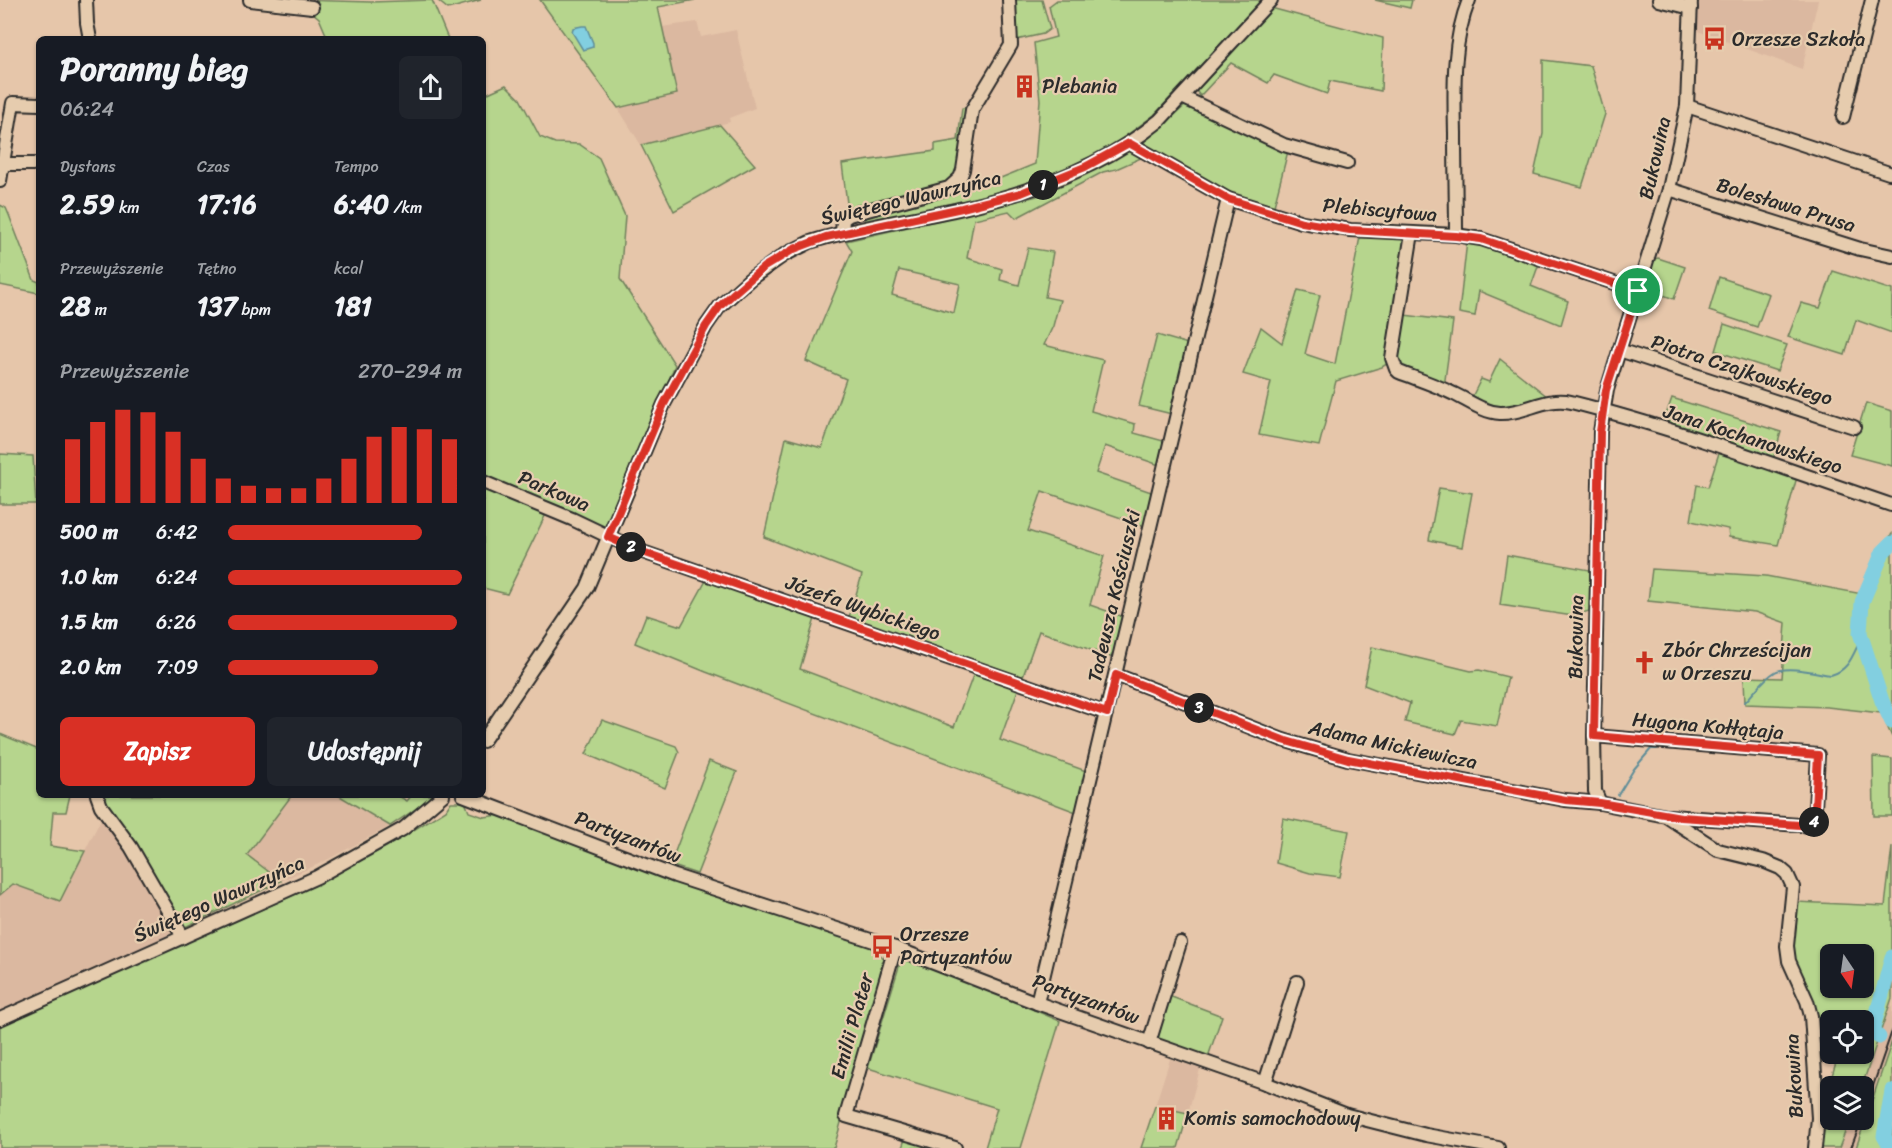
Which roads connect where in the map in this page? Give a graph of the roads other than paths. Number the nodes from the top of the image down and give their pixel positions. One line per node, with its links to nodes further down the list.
1 (86, 0): 10 (street)
2 (250, 0): 9 (street)
3 (1008, 0): 23 (street)
4 (1271, 0): 11 (street, Świętego Wawrzyńca)
5 (1469, 0): 25 (street)
6 (1659, 0): 8 (street)
7 (1872, 0): 14 (street)
8 (1691, 4): 13 (street, Bukowina)
9 (312, 7)
10 (89, 36)
11 (1182, 97): 15 (street, Świętego Wawrzyńca); 16 (street)
12 (36, 104): 17 (street)
13 (1687, 106): 19 (street); 21 (street, Bukowina)
14 (1843, 117)
15 (1129, 143): 22 (street, Plebiscytowa); 23 (street, Świętego Wawrzyńca)
16 (1347, 163)
17 (2, 164): 18 (street); 20 (street)
18 (36, 164)
19 (1889, 173)
20 (0, 181)
21 (1669, 189): 26 (street, Bolesława Prusa); 27 (street, Bukowina)
22 (1228, 199): 24 (street, Plebiscytowa); 34 (street, Tadeusza Kościuszki)
23 (842, 233): 33 (street, Świętego Wawrzyńca)
24 (1412, 233): 25 (street, Plebiscytowa); 29 (street, Jana Kochanowskiego)
25 (1456, 236): 27 (street, Plebiscytowa)
26 (1892, 256)
27 (1638, 291): 28 (street, Bukowina)
28 (1619, 350): 29 (street, Bukowina); 30 (street, Piotra Czajkowskiego)
29 (1603, 410): 32 (street, Jana Kochanowskiego); 36 (street, Bukowina)
30 (1854, 427)
31 (486, 483): 33 (street, Parkowa)
32 (1891, 505)
33 (608, 537): 35 (street, Józefa Wybickiego); 37 (street, Świętego Wawrzyńca)
34 (1116, 675): 35 (street, Tadeusza Kościuszki); 41 (street, Adama Mickiewicza)
35 (1107, 713): 47 (street, Tadeusza Kościuszki)
36 (1594, 736): 41 (street, Bukowina); 42 (street, Hugona Kołłątaja)
37 (486, 737)
38 (98, 798): 43 (street)
39 (439, 798): 43 (street, Świętego Wawrzyńca)
40 (471, 798): 45 (street, Partyzantów)
41 (1600, 803): 42 (street, Bukowina)
42 (1666, 816): 53 (street, Bukowina)
43 (183, 937): 48 (street, Świętego Wawrzyńca)
44 (1180, 943): 49 (street)
45 (895, 948): 47 (street, Partyzantów); 51 (street, Emilii Plater)
46 (1297, 982): 50 (street)
47 (1037, 1003): 49 (street, Partyzantów)
48 (0, 1019)
49 (1149, 1043): 50 (street, Partyzantów)
50 (1264, 1083): 52 (street, Partyzantów)
51 (955, 1148)
52 (1498, 1148)
53 (1815, 1148)

